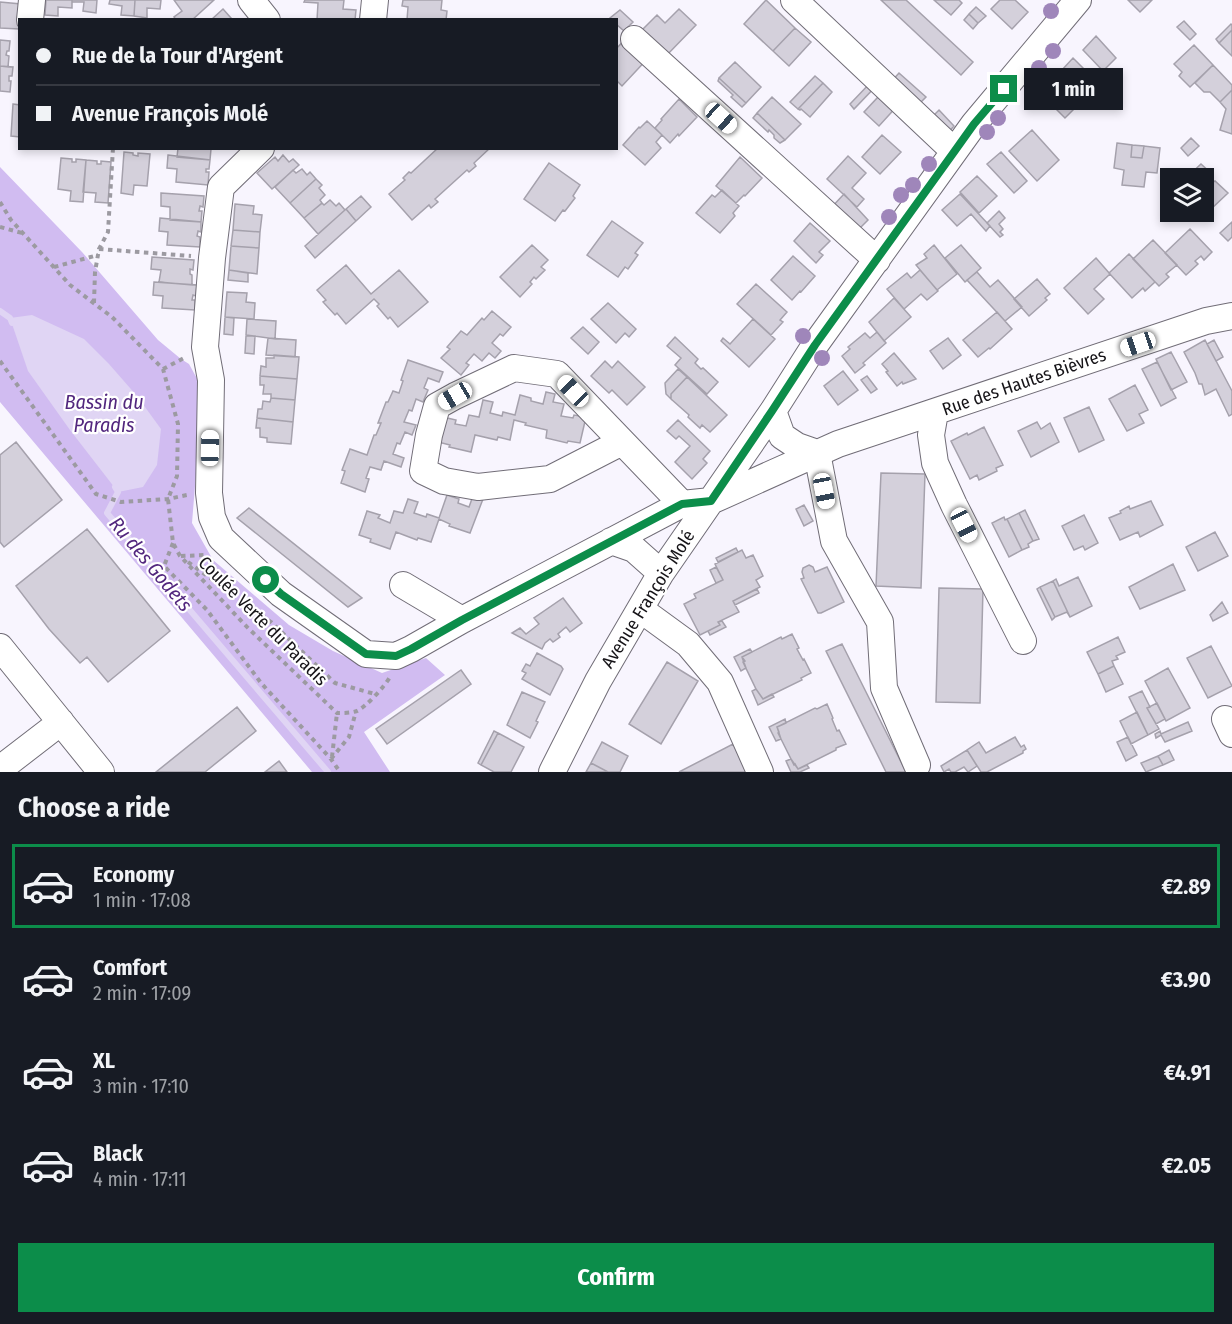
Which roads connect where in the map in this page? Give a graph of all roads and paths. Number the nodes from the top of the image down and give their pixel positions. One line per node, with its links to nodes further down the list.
1 (32, 0): 6 (street)
2 (251, 0): 7 (street)
3 (375, 0): 8 (street)
4 (794, 0): 12 (street)
5 (1078, 0): 12 (street, Avenue François Molé)
6 (30, 18)
7 (265, 18)
8 (373, 18)
9 (634, 39): 19 (street)
10 (113, 150): 16 (path)
11 (259, 150): 18 (street)
12 (954, 152): 19 (street, Avenue François Molé)
13 (0, 202): 15 (path, Coulée Verte du Paradis)
14 (0, 227): 15 (path)
15 (23, 233): 20 (path, Coulée Verte du Paradis)
16 (99, 249): 17 (path); 18 (path)
17 (98, 255): 20 (path); 21 (path)
18 (212, 258): 40 (street)
19 (877, 260): 24 (street, Avenue François Molé)
20 (54, 267): 21 (path, Coulée Verte du Paradis)
21 (94, 303): 28 (path, Coulée Verte du Paradis)
22 (1232, 316): 25 (street, Rue des Hautes Bièvres)
23 (0, 362): 28 (path)
24 (772, 411): 27 (street); 29 (street, Avenue François Molé)
25 (935, 412): 27 (street, Rue des Hautes Bièvres); 38 (street)
26 (622, 442): 26 (street); 30 (street)
27 (817, 453): 29 (street, Rue des Hautes Bièvres); 46 (street)
28 (168, 500): 32 (path, Coulée Verte du Paradis)
29 (711, 501): 30 (street); 34 (street, Avenue François Molé)
30 (682, 504): 31 (street)
31 (611, 541): 34 (street); 37 (street)
32 (172, 543): 33 (path, Coulée Verte du Paradis); 45 (path)
33 (180, 556): 41 (path); 43 (path, Coulée Verte du Paradis)
34 (661, 573): 36 (street, Avenue François Molé)
35 (403, 585): 37 (street)
36 (640, 609): 50 (street, Avenue François Molé); 51 (street)
37 (462, 620): 40 (street)
38 (1023, 640)
39 (0, 647): 44 (street)
40 (396, 656): 41 (path)
41 (375, 695): 42 (path)
42 (356, 711): 43 (path); 45 (path)
43 (337, 714): 45 (path)
44 (61, 722): 47 (street); 48 (street)
45 (332, 759): 49 (path)
46 (918, 765)
47 (0, 769)
48 (101, 772)
49 (340, 772)
50 (552, 772)
51 (760, 772)

